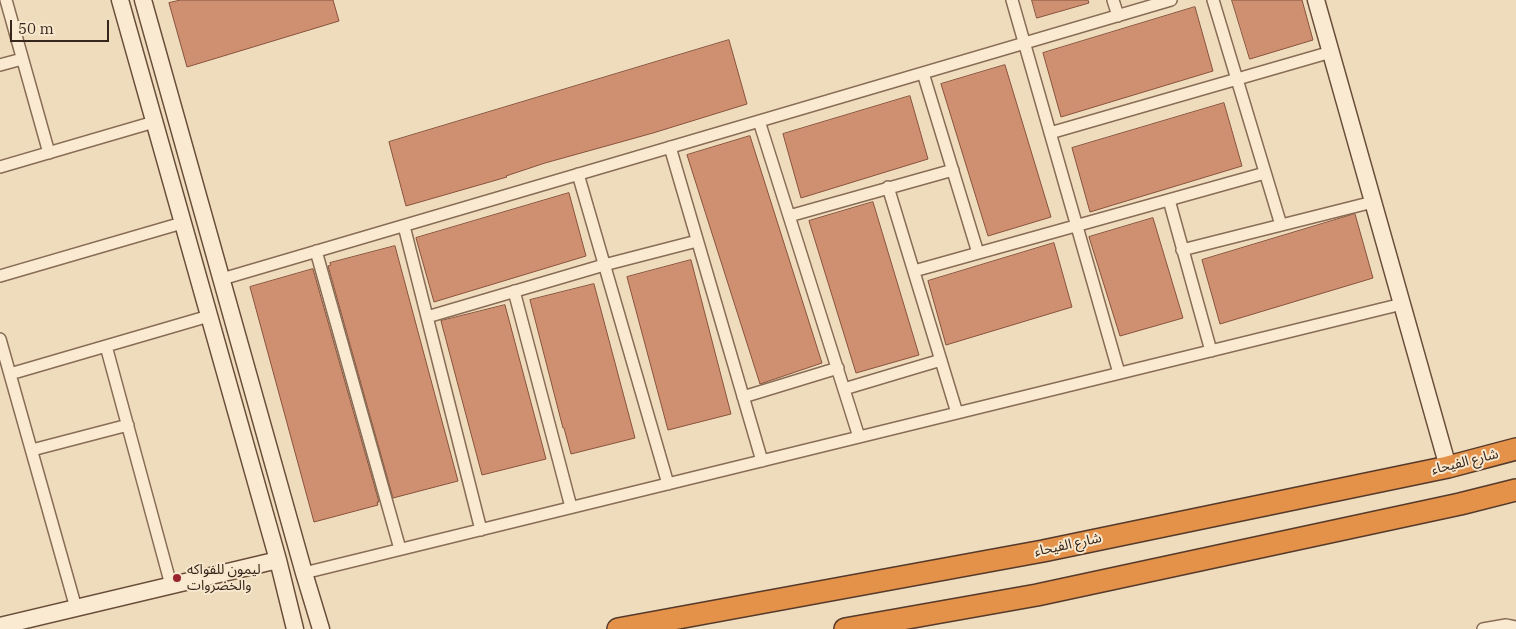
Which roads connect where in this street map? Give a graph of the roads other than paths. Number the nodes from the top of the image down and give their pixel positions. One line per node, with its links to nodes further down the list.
1 (6, 0): 12 (street)
2 (120, 0): 17 (street)
3 (143, 0): 40 (street)
4 (1012, 0): 10 (street)
5 (1113, 0): 9 (street)
6 (1171, 0): 9 (street)
7 (1213, 0): 15 (street)
8 (1316, 0): 11 (street)
9 (1118, 16): 10 (street)
10 (1024, 43): 14 (street); 18 (street)
11 (1330, 52): 15 (street); 27 (street)
12 (22, 59): 13 (street); 20 (street)
13 (0, 65)
14 (923, 73): 16 (street); 22 (street)
15 (1237, 79): 18 (street); 23 (street)
16 (759, 121): 19 (street); 28 (street)
17 (154, 122): 20 (street); 29 (street)
18 (1050, 133): 32 (street)
19 (670, 147): 24 (street); 33 (street)
20 (49, 153): 21 (street)
21 (0, 167)
22 (953, 170): 25 (street); 36 (street)
23 (1266, 173): 26 (street); 30 (street)
24 (578, 174): 31 (street); 37 (street)
25 (888, 187): 28 (street); 38 (street)
26 (1169, 200): 32 (street); 34 (street)
27 (1373, 202): 30 (street); 42 (street)
28 (789, 216): 49 (street)
29 (182, 223): 39 (street); 43 (street)
30 (1281, 225): 34 (street)
31 (404, 226): 35 (street); 44 (street)
32 (1077, 226): 36 (street); 50 (street)
33 (698, 241): 37 (street); 55 (street)
34 (1182, 250): 47 (street)
35 (316, 251): 40 (street); 67 (street)
36 (978, 253): 38 (street)
37 (604, 265): 41 (street); 63 (street)
38 (914, 271): 48 (street)
39 (0, 276)
40 (222, 279): 53 (street)
41 (514, 291): 44 (street); 65 (street)
42 (1402, 304): 47 (street); 62 (street)
43 (209, 316): 46 (street); 54 (street)
44 (427, 317): 66 (street)
45 (0, 339): 51 (street)
46 (106, 346): 51 (street); 57 (street)
47 (1211, 350): 50 (street)
48 (941, 360): 52 (street); 56 (street)
49 (838, 368): 52 (street); 55 (street)
50 (1119, 373): 56 (street)
51 (10, 374): 60 (street)
52 (844, 389): 58 (street)
53 (254, 391): 54 (street); 69 (street)
54 (232, 397): 68 (street)
55 (743, 397): 61 (street)
56 (957, 413): 58 (street)
57 (128, 425): 60 (street); 70 (street)
58 (859, 437): 61 (street)
59 (1516, 449): 62 (highway, شارع الفيحاء)
60 (32, 450): 71 (street)
61 (762, 461): 63 (street)
62 (1448, 467): 76 (highway, شارع الفيحاء)
63 (668, 484): 65 (street)
64 (1516, 490): 77 (highway)
65 (571, 507): 66 (street)
66 (481, 530): 67 (street)
67 (400, 550): 69 (street)
68 (278, 560): 70 (street); 74 (street)
69 (304, 573): 75 (street)
70 (171, 585): 71 (street)
71 (76, 608): 72 (street)
72 (0, 626)
73 (1516, 627): 78 (street)
74 (295, 629)
75 (321, 629)
76 (618, 629)
77 (845, 629)
78 (1483, 629)

